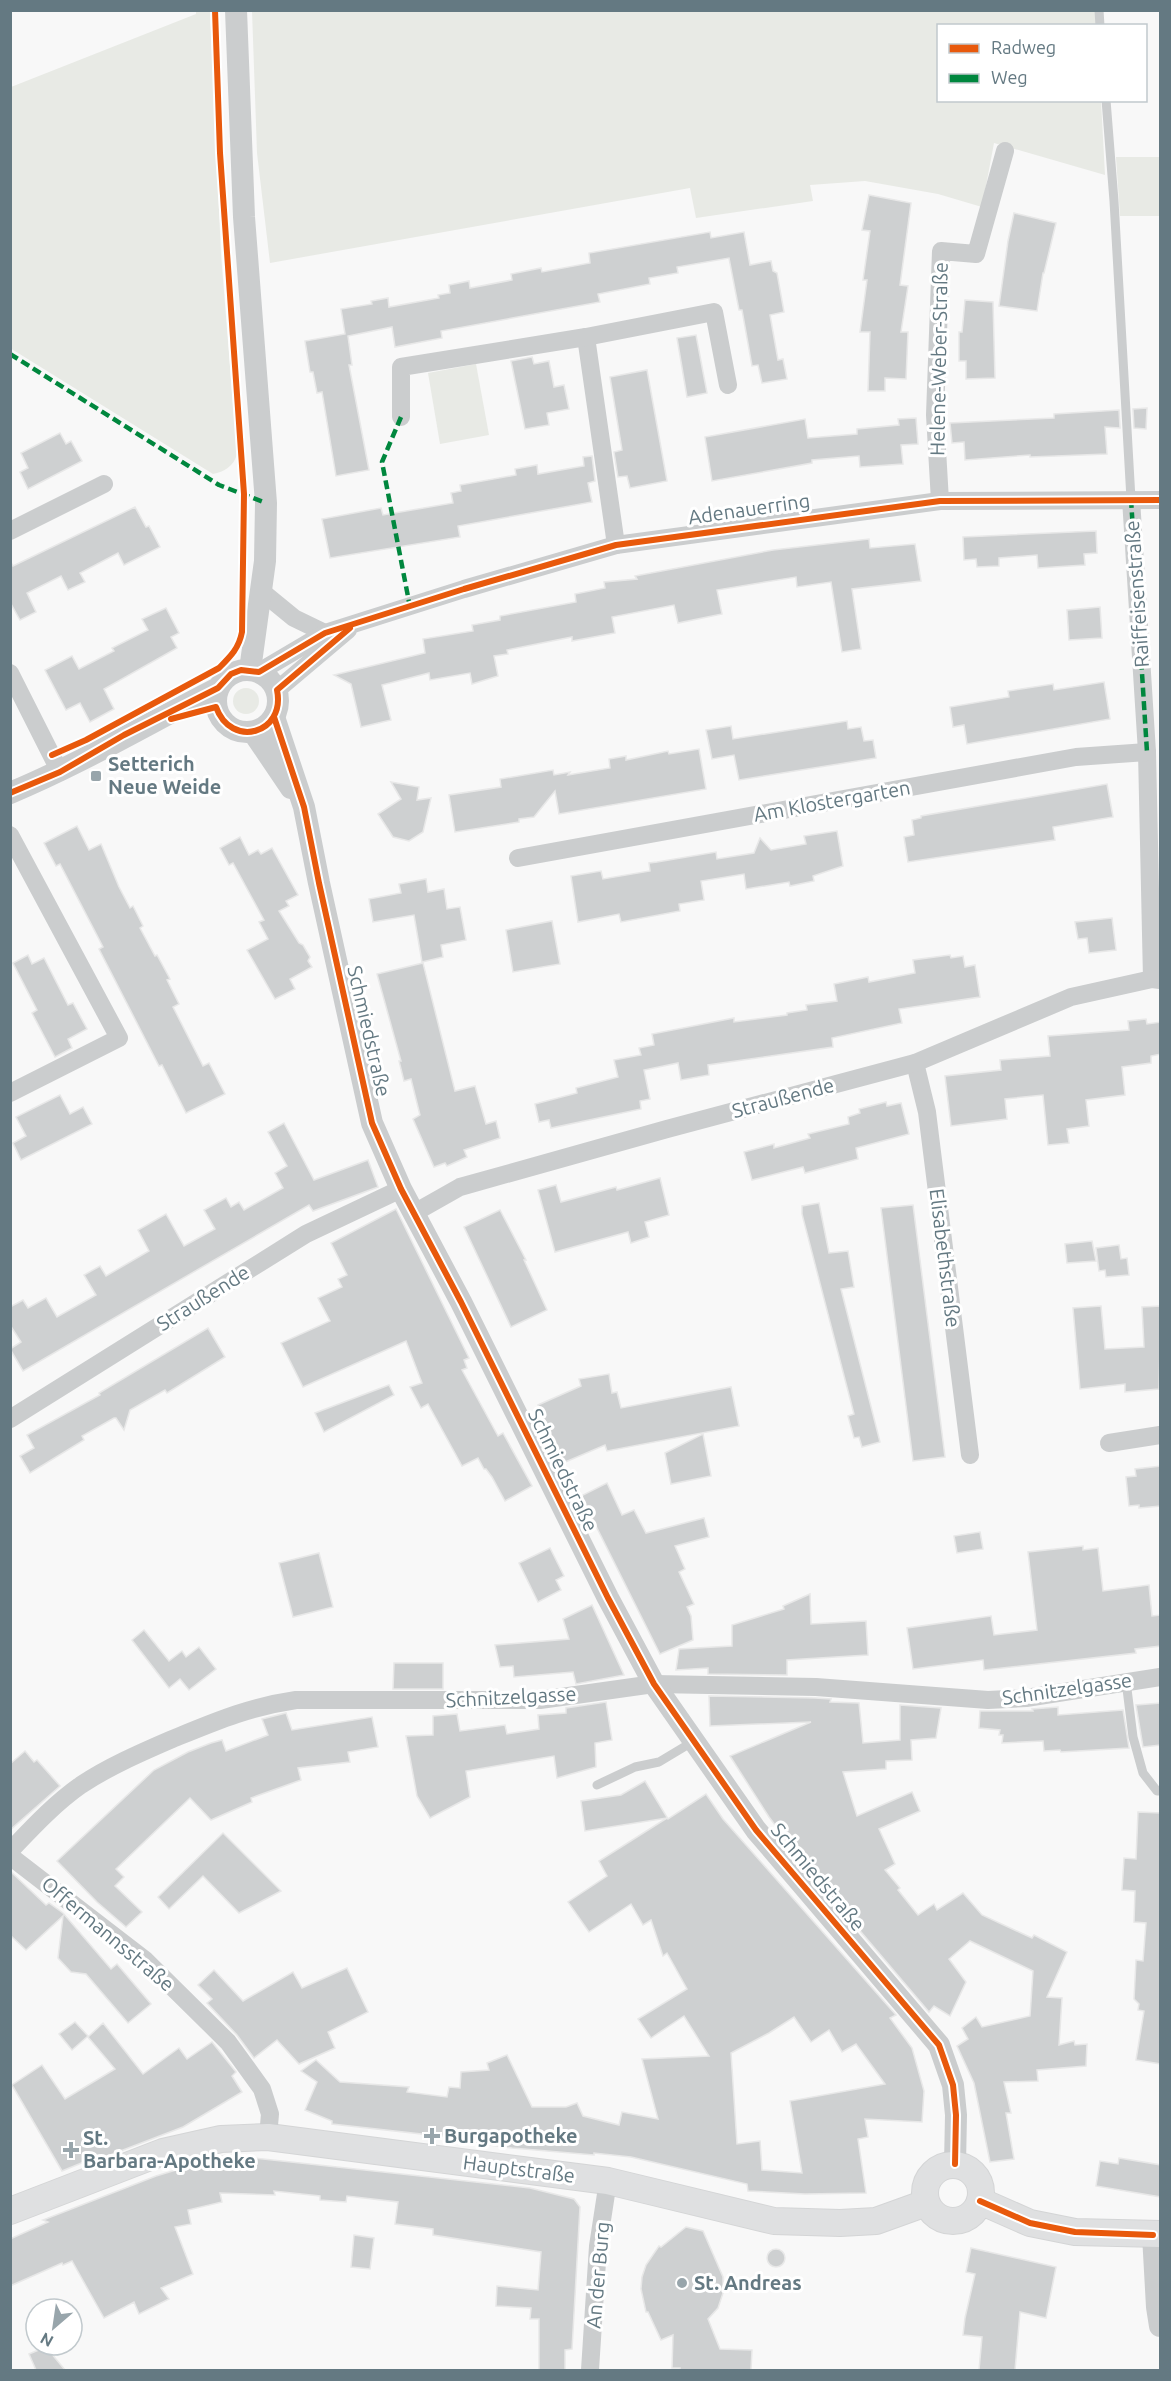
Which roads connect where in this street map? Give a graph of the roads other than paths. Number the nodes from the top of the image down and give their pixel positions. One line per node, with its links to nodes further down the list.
1 (236, 10): 13 (street)
2 (1106, 102): 8 (lane, Raiffeisenstraße)
3 (1005, 151): 10 (street, Helene-Weber-Straße)
4 (586, 337): 5 (street); 6 (street); 12 (street)
5 (728, 385)
6 (401, 417)
7 (104, 484): 11 (street)
8 (1131, 500): 9 (street, Adenauerring); 10 (street, Adenauerring); 22 (street, Raiffeisenstraße)
9 (1161, 500)
10 (940, 501): 12 (street, Adenauerring)
11 (10, 531)
12 (616, 545): 14 (street, Adenauerring)
13 (261, 591): 15 (street); 16 (street)
14 (354, 625): 15 (street, Adenauerring); 18 (street, Adenauerring)
15 (325, 633): 16 (street, Adenauerring)
16 (255, 671): 18 (street); 19 (street)
17 (10, 673): 23 (street)
18 (277, 690): 20 (street)
19 (217, 698): 21 (street); 23 (street)
20 (274, 717): 21 (street); 25 (street, Schmiedstraße)
21 (253, 732): 25 (street, Schmiedstraße)
22 (1147, 752): 27 (street, Am Klostergarten); 28 (street, Raiffeisenstraße)
23 (60, 772): 24 (street)
24 (10, 793)
25 (303, 807): 31 (street, Schmiedstraße)
26 (10, 835): 30 (street)
27 (518, 858)
28 (1156, 980): 29 (street, Straußende)
29 (915, 1063): 32 (street, Straußende); 36 (street, Elisabethstraße)
30 (10, 1093)
31 (401, 1188): 32 (street, Schmiedstraße); 33 (street, Straußende)
32 (414, 1213): 39 (street, Schmiedstraße)
33 (10, 1419)
34 (1161, 1435): 35 (street)
35 (1109, 1443)
36 (970, 1455)
37 (1161, 1677): 38 (street, Schnitzelgasse)
38 (1126, 1681): 39 (street, Schnitzelgasse); 42 (lane)
39 (654, 1684): 40 (street, Schmiedstraße); 43 (street, Schnitzelgasse)
40 (694, 1741): 41 (lane); 46 (street, Schmiedstraße)
41 (597, 1785)
42 (1161, 1791)
43 (10, 1851)
44 (10, 1856): 45 (street, Offermannsstraße)
45 (268, 2137): 47 (main road, Hauptstraße); 50 (main road, Hauptstraße)
46 (955, 2164): 48 (main road); 49 (main road)
47 (608, 2181): 49 (main road, Hauptstraße); 53 (street, An der Burg)
48 (980, 2201): 49 (main road); 51 (main road)
49 (926, 2203)
50 (10, 2211)
51 (1157, 2235): 52 (street)
52 (1160, 2325)
53 (590, 2370)

